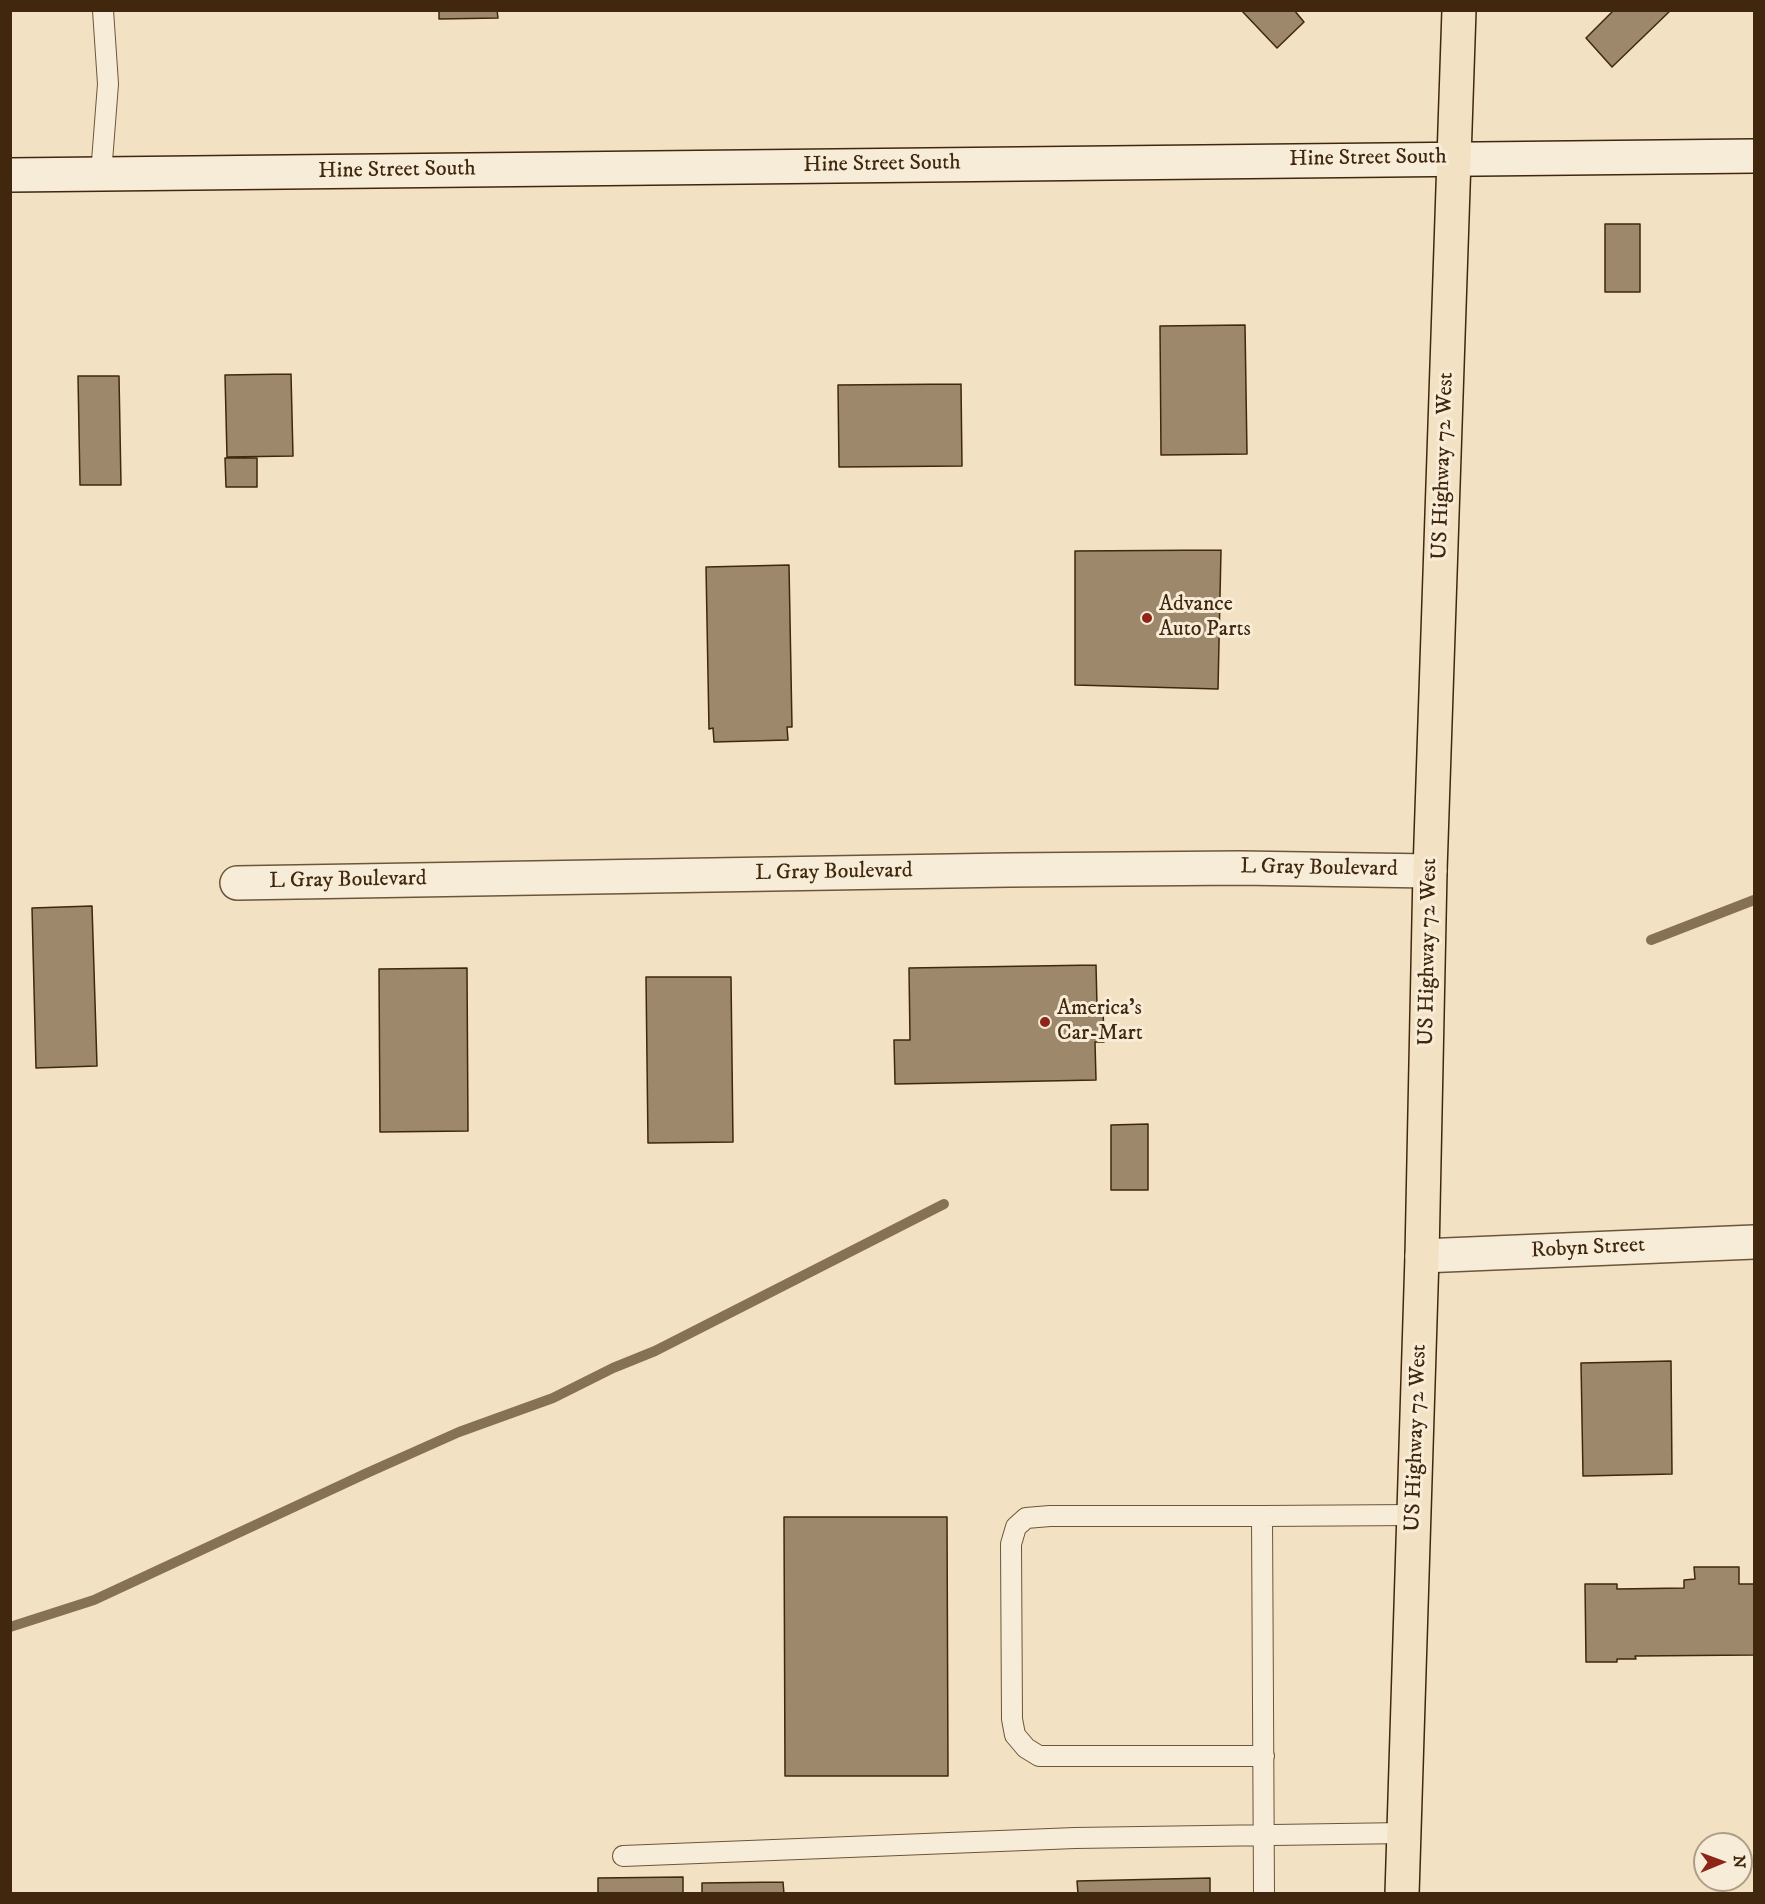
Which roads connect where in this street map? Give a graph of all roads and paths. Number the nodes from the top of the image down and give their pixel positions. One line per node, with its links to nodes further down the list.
1 (104, 10): 5 (lane)
2 (1459, 10): 4 (highway, US Highway 72 West)
3 (1755, 156): 4 (street, Hine Street South)
4 (1455, 158): 5 (street, Hine Street South); 7 (highway, US Highway 72 West)
5 (100, 174): 6 (street, Hine Street South)
6 (10, 175)
7 (1430, 871): 8 (street, L Gray Boulevard); 10 (highway, US Highway 72 West)
8 (237, 883)
9 (1755, 1242): 10 (street, Robyn Street)
10 (1422, 1256): 11 (highway, US Highway 72 West)
11 (1414, 1515): 12 (lane); 14 (highway, US Highway 72 West)
12 (1262, 1516): 13 (lane); 13 (lane)
13 (1264, 1756): 15 (lane)
14 (1405, 1833): 15 (lane); 18 (highway, US Highway 72 West)
15 (1264, 1835): 16 (lane); 17 (lane)
16 (623, 1856)
17 (1264, 1893)
18 (1402, 1893)

